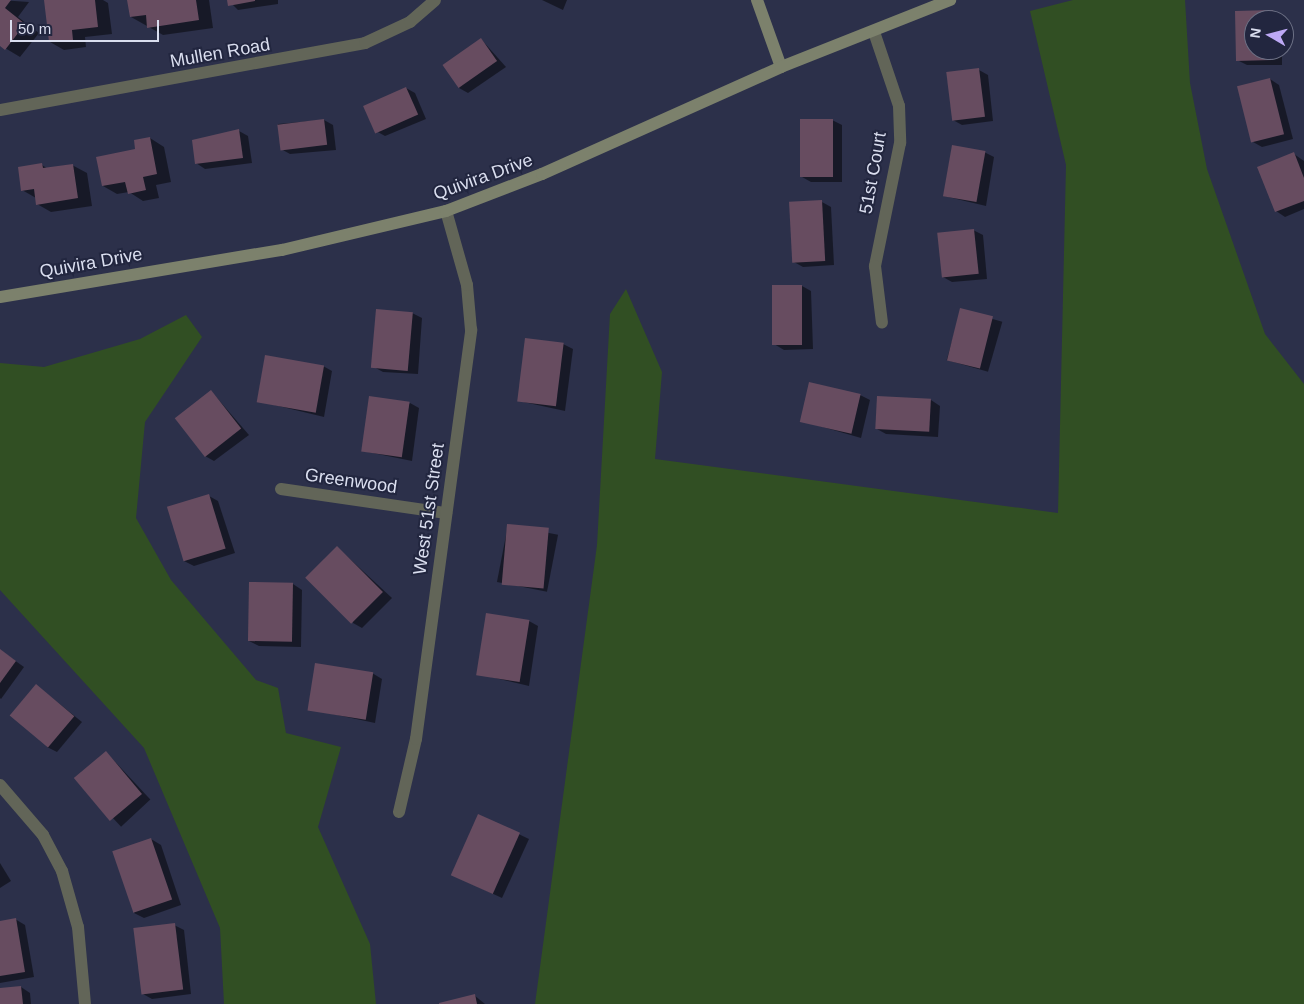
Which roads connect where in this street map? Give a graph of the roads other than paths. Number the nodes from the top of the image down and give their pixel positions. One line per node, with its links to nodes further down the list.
1 (435, 0): 6 (street, Mullen Road)
2 (757, 0): 5 (main road)
3 (950, 0): 4 (main road, Quivira Drive)
4 (874, 32): 5 (main road, Quivira Drive); 9 (street, 51st Court)
5 (780, 67): 7 (main road, Quivira Drive)
6 (0, 110)
7 (446, 211): 8 (main road, Quivira Drive); 11 (street, West 51st Street)
8 (0, 297)
9 (882, 323)
10 (281, 489): 11 (street, Greenwood)
11 (446, 513): 13 (street, West 51st Street)
12 (0, 785): 14 (street)
13 (399, 812)
14 (85, 1004)

